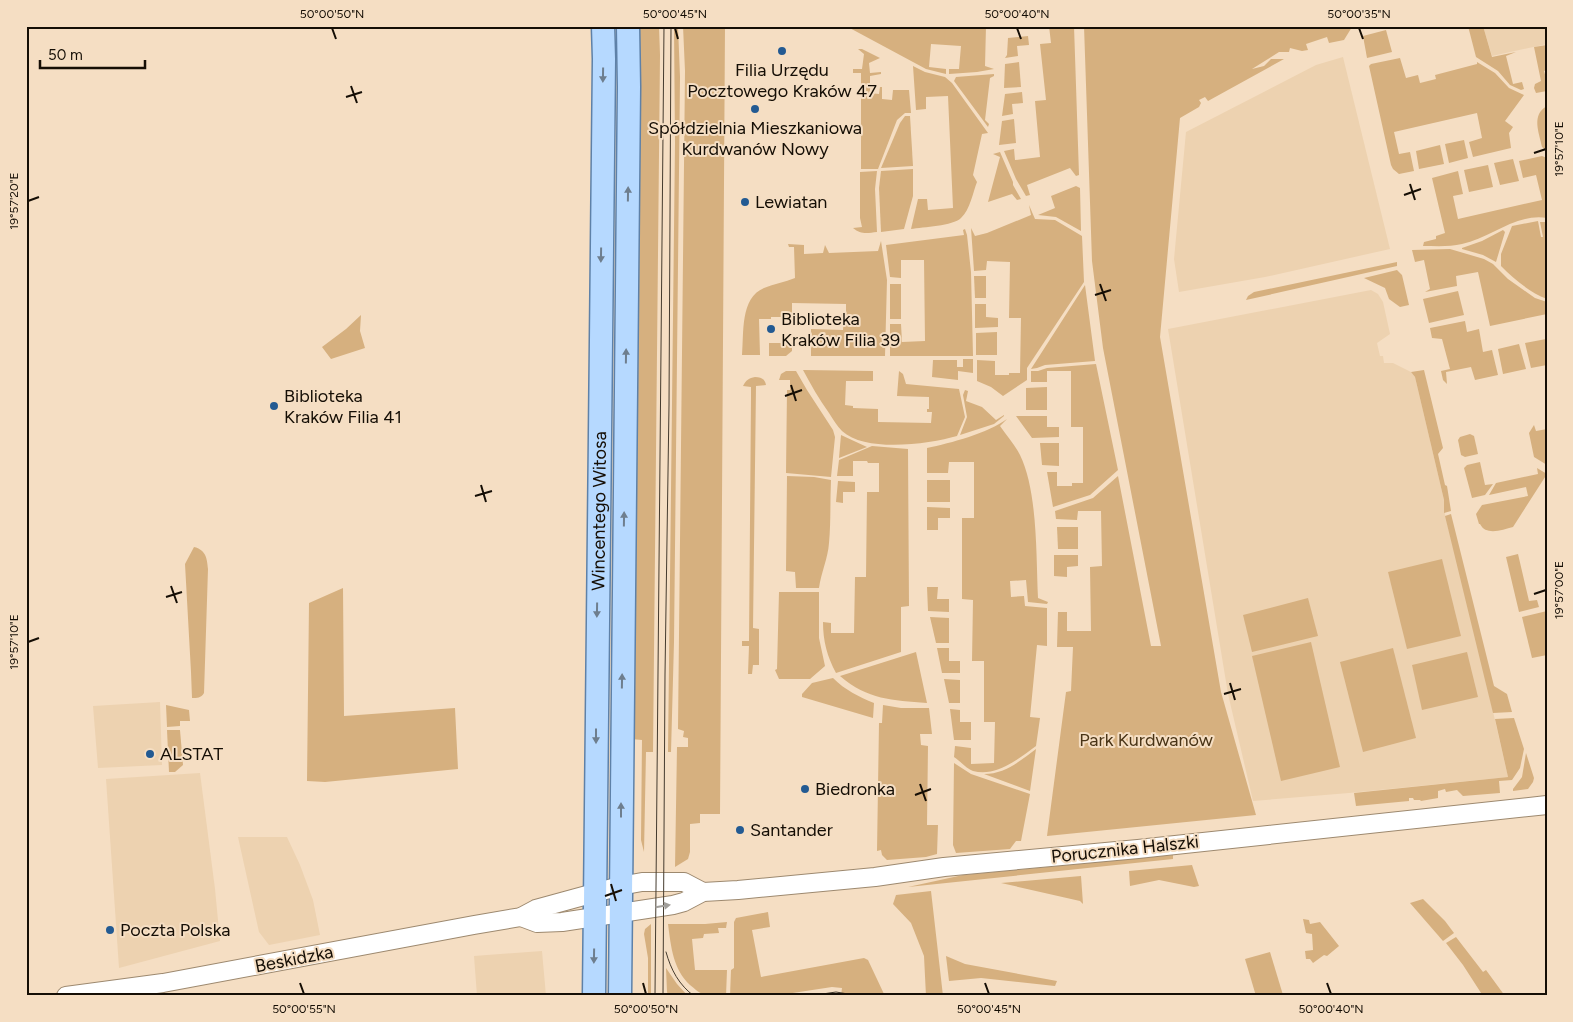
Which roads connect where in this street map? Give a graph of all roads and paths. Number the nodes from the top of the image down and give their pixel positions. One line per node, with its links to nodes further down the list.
1 (602, 26): 6 (main road, Wincentego Witosa, one-way to 6)
2 (628, 26): 4 (main road, Wincentego Witosa, one-way to 2)
3 (1547, 805): 5 (street, Porucznika Halszki)
4 (620, 886): 5 (street, Porucznika Halszki); 6 (street, Beskidzka); 7 (main road, Wincentego Witosa)
5 (703, 892): 7 (street, Porucznika Halszki, one-way to 5)
6 (595, 894): 8 (street, Beskidzka); 9 (main road, Wincentego Witosa)
7 (620, 913): 9 (street, Porucznika Halszki); 12 (main road, Wincentego Witosa)
8 (521, 917): 9 (street, Beskidzka); 10 (street, Beskidzka)
9 (595, 917): 11 (main road, Wincentego Witosa, one-way to 11)
10 (66, 996)
11 (594, 996)
12 (620, 996)

